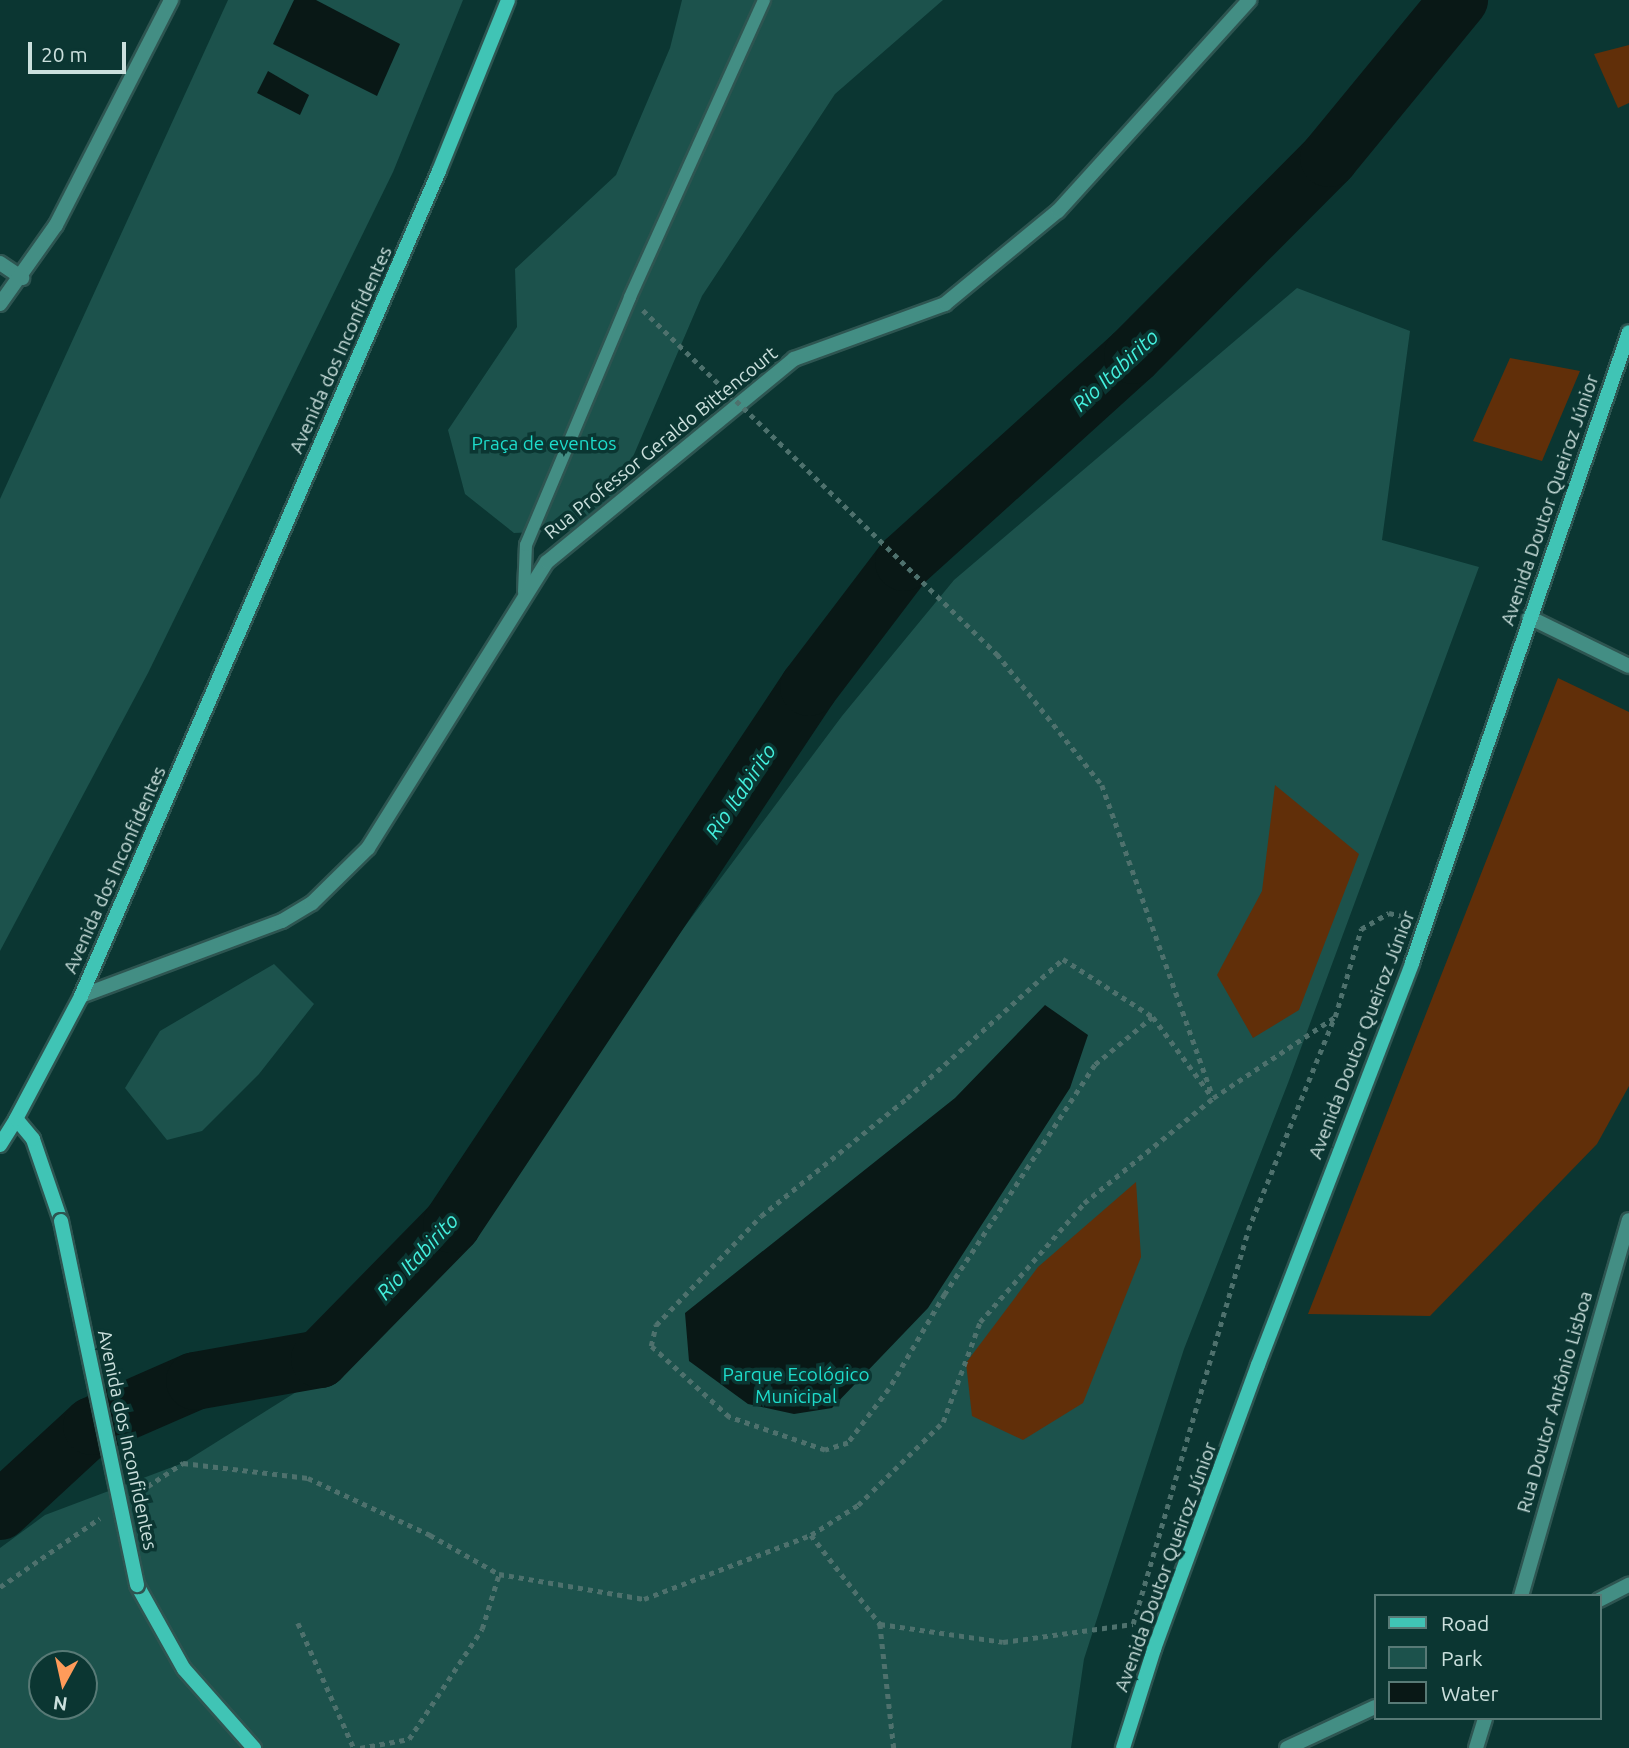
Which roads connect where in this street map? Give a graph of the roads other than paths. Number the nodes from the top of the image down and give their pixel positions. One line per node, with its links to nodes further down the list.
1 (172, 0): 6 (street)
2 (508, 0): 12 (main road, Avenida dos Inconfidentes)
3 (764, 0): 9 (lane)
4 (1249, 0): 9 (street, Rua Professor Geraldo Bittencourt)
5 (0, 263): 6 (street)
6 (22, 278): 7 (street)
7 (0, 304)
8 (1629, 332): 10 (main road, Avenida Doutor Queiroz Júnior)
9 (524, 592): 12 (street, Rua Professor Geraldo Bittencourt)
10 (1529, 617): 11 (street); 22 (main road, Avenida Doutor Queiroz Júnior)
11 (1629, 666)
12 (81, 996): 13 (main road, Avenida dos Inconfidentes)
13 (16, 1119): 14 (main road); 21 (main road, Avenida dos Inconfidentes, bridge)
14 (0, 1145)
15 (1629, 1220): 17 (street, Rua Doutor Antônio Lisboa)
16 (1629, 1585): 18 (street)
17 (1522, 1594)
18 (1601, 1599)
19 (1374, 1707): 23 (street)
20 (1484, 1720): 24 (street)
21 (254, 1748)
22 (1123, 1748)
23 (1287, 1748)
24 (1476, 1748)

